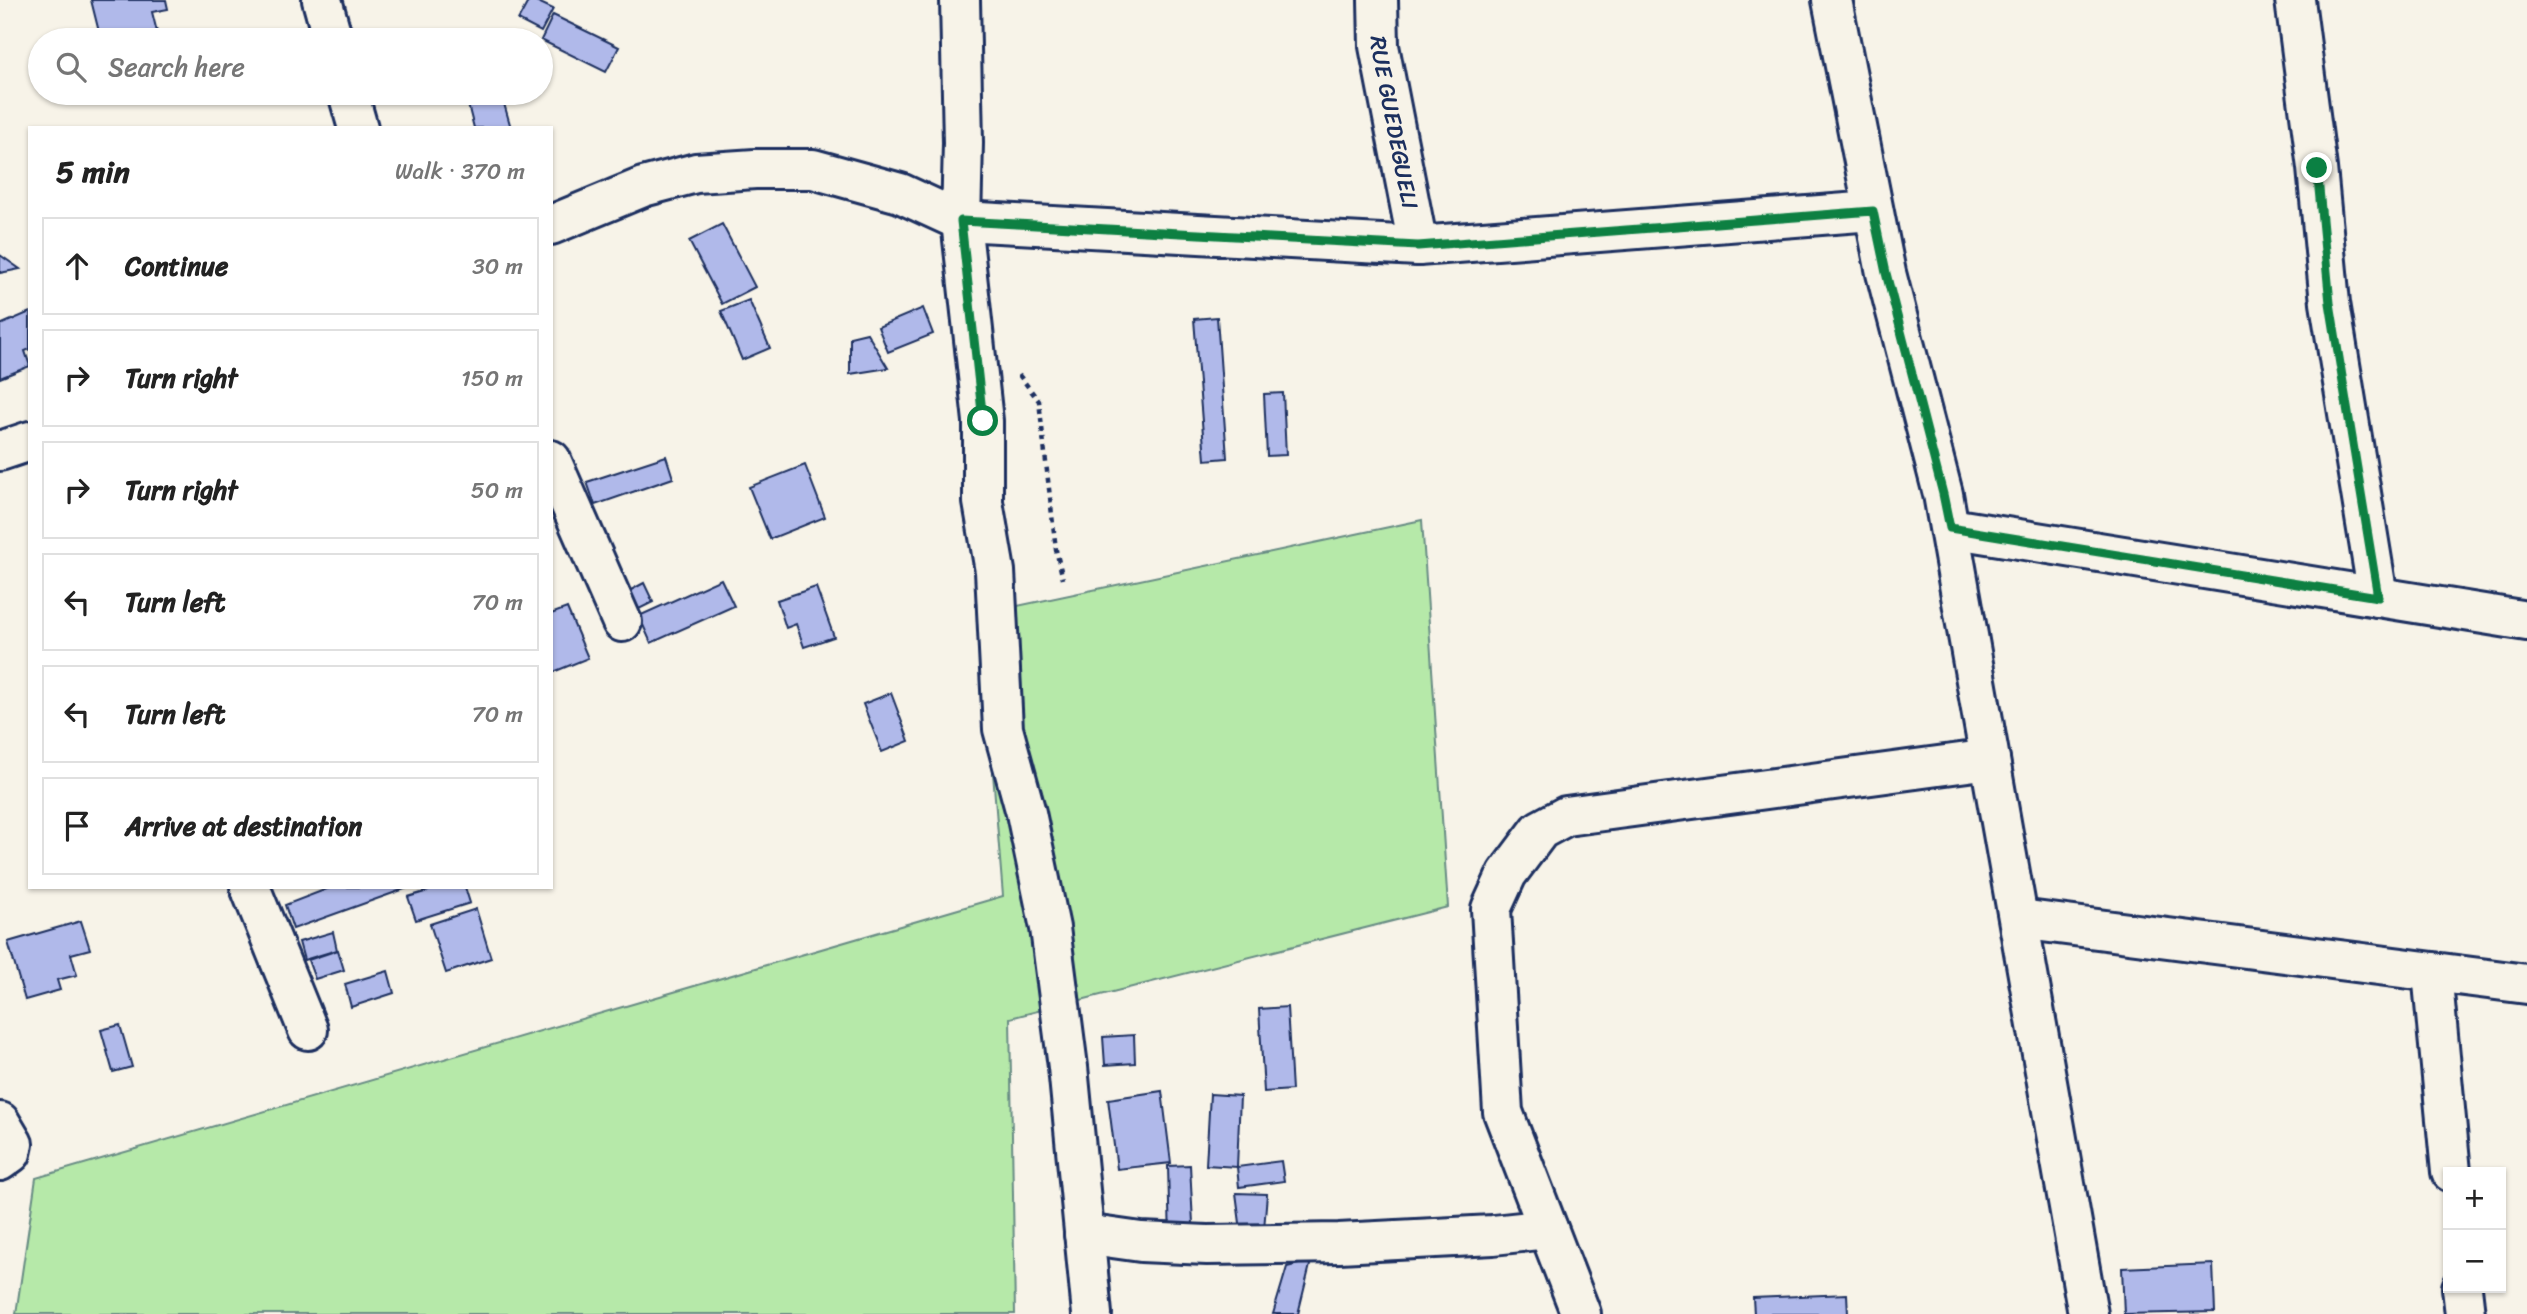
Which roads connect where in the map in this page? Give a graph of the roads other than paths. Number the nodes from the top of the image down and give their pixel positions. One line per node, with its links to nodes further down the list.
1 (322, 0): 6 (street)
2 (960, 0): 10 (street)
3 (1378, 0): 12 (street, RUE GUEDEGUELI)
4 (1832, 0): 9 (street)
5 (2295, 0): 17 (street)
6 (330, 28)
7 (351, 105): 8 (street)
8 (357, 126)
9 (1873, 211): 12 (street); 16 (street)
10 (961, 221): 11 (street); 12 (street); 28 (street)
11 (553, 224)
12 (1418, 246)
13 (28, 442): 14 (street)
14 (0, 451)
15 (553, 465): 19 (street)
16 (1950, 528): 17 (street); 20 (street)
17 (2378, 597): 18 (street)
18 (2527, 621)
19 (622, 622)
20 (1990, 758): 22 (street); 27 (street)
21 (251, 889): 25 (street)
22 (2019, 919): 23 (street); 32 (street)
23 (2432, 972): 24 (street); 26 (street)
24 (2527, 984)
25 (308, 1030)
26 (2451, 1167)
27 (1548, 1230): 28 (street); 31 (street)
28 (1084, 1234): 30 (street)
29 (2463, 1293): 33 (street)
30 (1093, 1314)
31 (1581, 1314)
32 (2088, 1314)
33 (2465, 1314)

